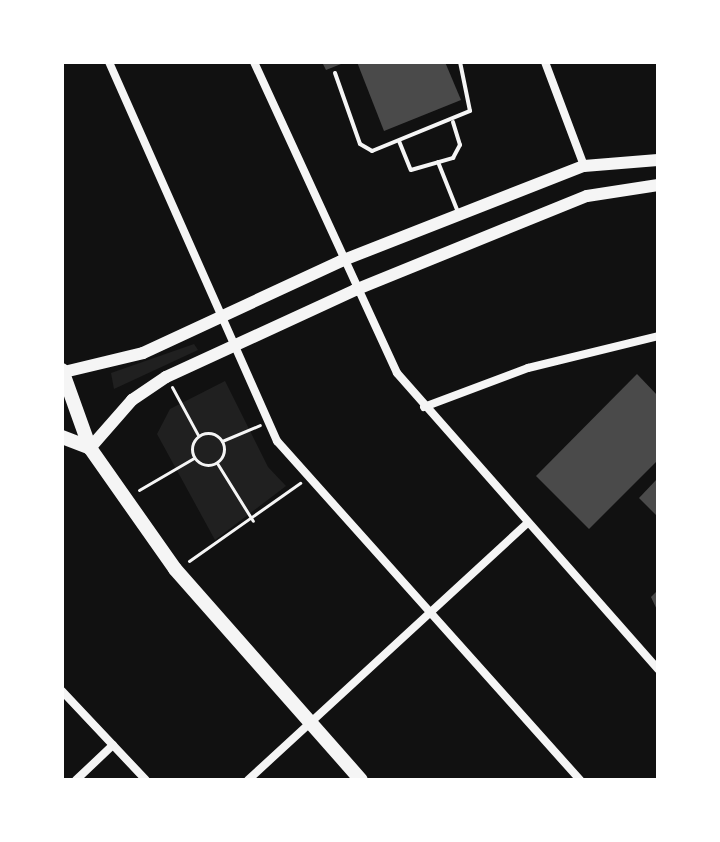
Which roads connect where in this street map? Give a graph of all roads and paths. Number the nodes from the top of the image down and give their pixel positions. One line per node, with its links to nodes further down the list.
1 (109, 62): 15 (street)
2 (254, 62): 13 (street)
3 (460, 62): 6 (lane)
4 (545, 62): 10 (street)
5 (335, 73): 7 (lane)
6 (453, 121): 7 (lane); 9 (lane)
7 (399, 141): 9 (lane)
8 (658, 160): 10 (main road)
9 (438, 162): 12 (lane)
10 (584, 166): 12 (main road)
11 (658, 185): 14 (main road)
12 (458, 212): 13 (main road)
13 (341, 261): 14 (street); 15 (main road)
14 (355, 290): 17 (main road); 20 (street)
15 (218, 317): 17 (street); 18 (main road)
16 (658, 336): 20 (street)
17 (230, 348): 19 (main road); 21 (street)
18 (63, 371): 25 (main road)
19 (166, 377): 22 (path); 25 (main road)
20 (424, 407): 31 (street)
21 (265, 423): 24 (path); 28 (street)
22 (198, 435): 24 (path); 26 (path)
23 (62, 437): 25 (main road)
24 (222, 441): 27 (path)
25 (90, 448): 29 (main road)
26 (194, 458): 27 (path); 29 (path)
27 (217, 463): 30 (path)
28 (305, 478): 30 (path); 33 (street)
29 (125, 499): 32 (main road)
30 (254, 522): 32 (path)
31 (526, 524): 33 (street); 34 (street)
32 (175, 569): 36 (main road)
33 (427, 614): 36 (street); 42 (street)
34 (658, 669)
35 (62, 691): 37 (street)
36 (311, 725): 40 (street); 41 (main road)
37 (113, 745): 38 (street); 39 (street)
38 (76, 780)
39 (146, 780)
40 (248, 780)
41 (361, 780)
42 (580, 780)

